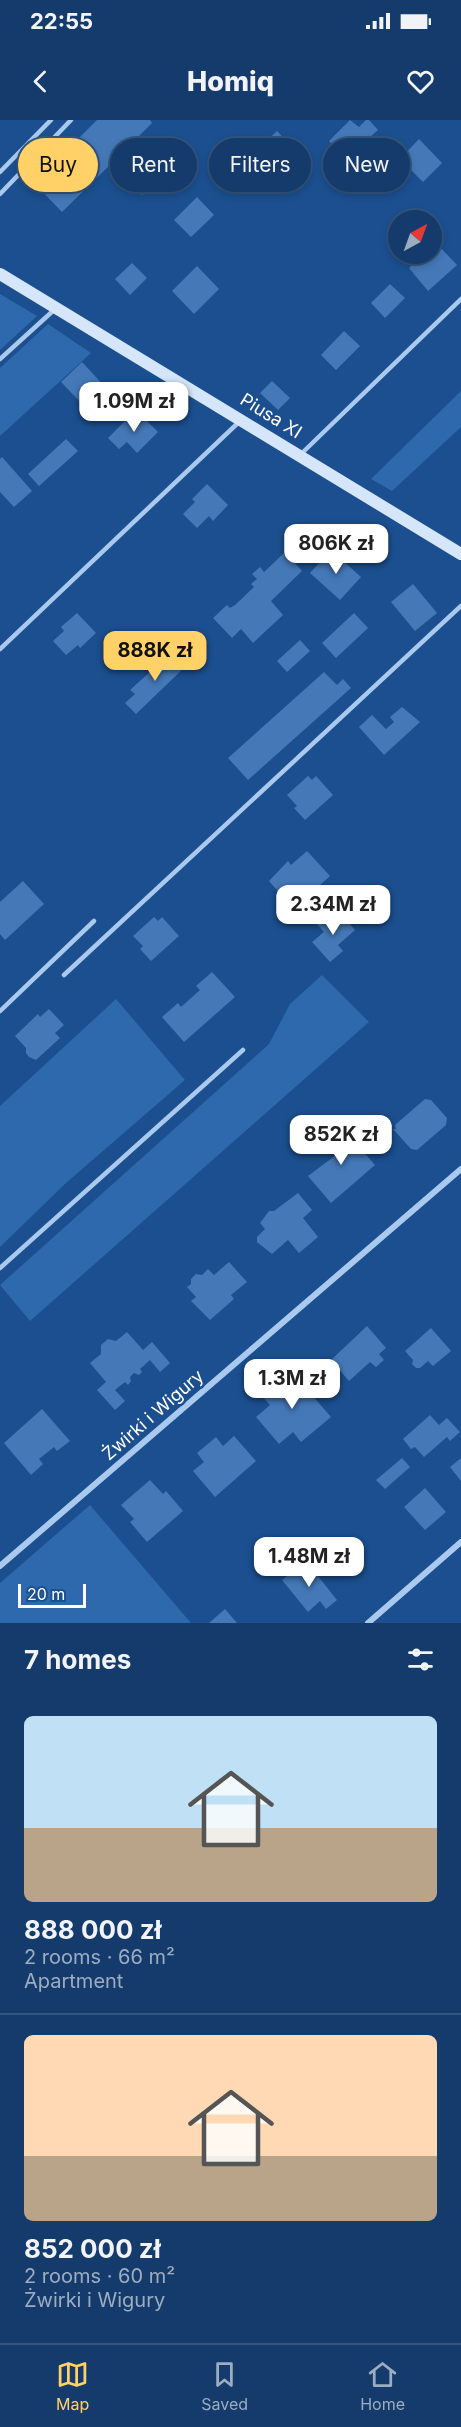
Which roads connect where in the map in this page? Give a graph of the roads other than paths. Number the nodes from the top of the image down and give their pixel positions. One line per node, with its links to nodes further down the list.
1 (51, 120): 3 (lane)
2 (71, 120): 4 (lane)
3 (0, 172)
4 (0, 194)
5 (0, 274): 7 (street, Piusa XI)
6 (461, 299): 10 (lane)
7 (56, 308): 8 (lane); 9 (street, Piusa XI)
8 (0, 359)
9 (242, 419): 10 (street, Piusa XI); 13 (lane)
10 (300, 455): 11 (street, Piusa XI)
11 (461, 554)
12 (461, 606): 15 (lane)
13 (0, 649)
14 (94, 921): 16 (lane)
15 (64, 975)
16 (0, 1011)
17 (243, 1050): 19 (lane)
18 (461, 1169): 21 (street, Żwirki i Wigury)
19 (0, 1268)
20 (461, 1542): 22 (street)
21 (0, 1566)
22 (368, 1623)

